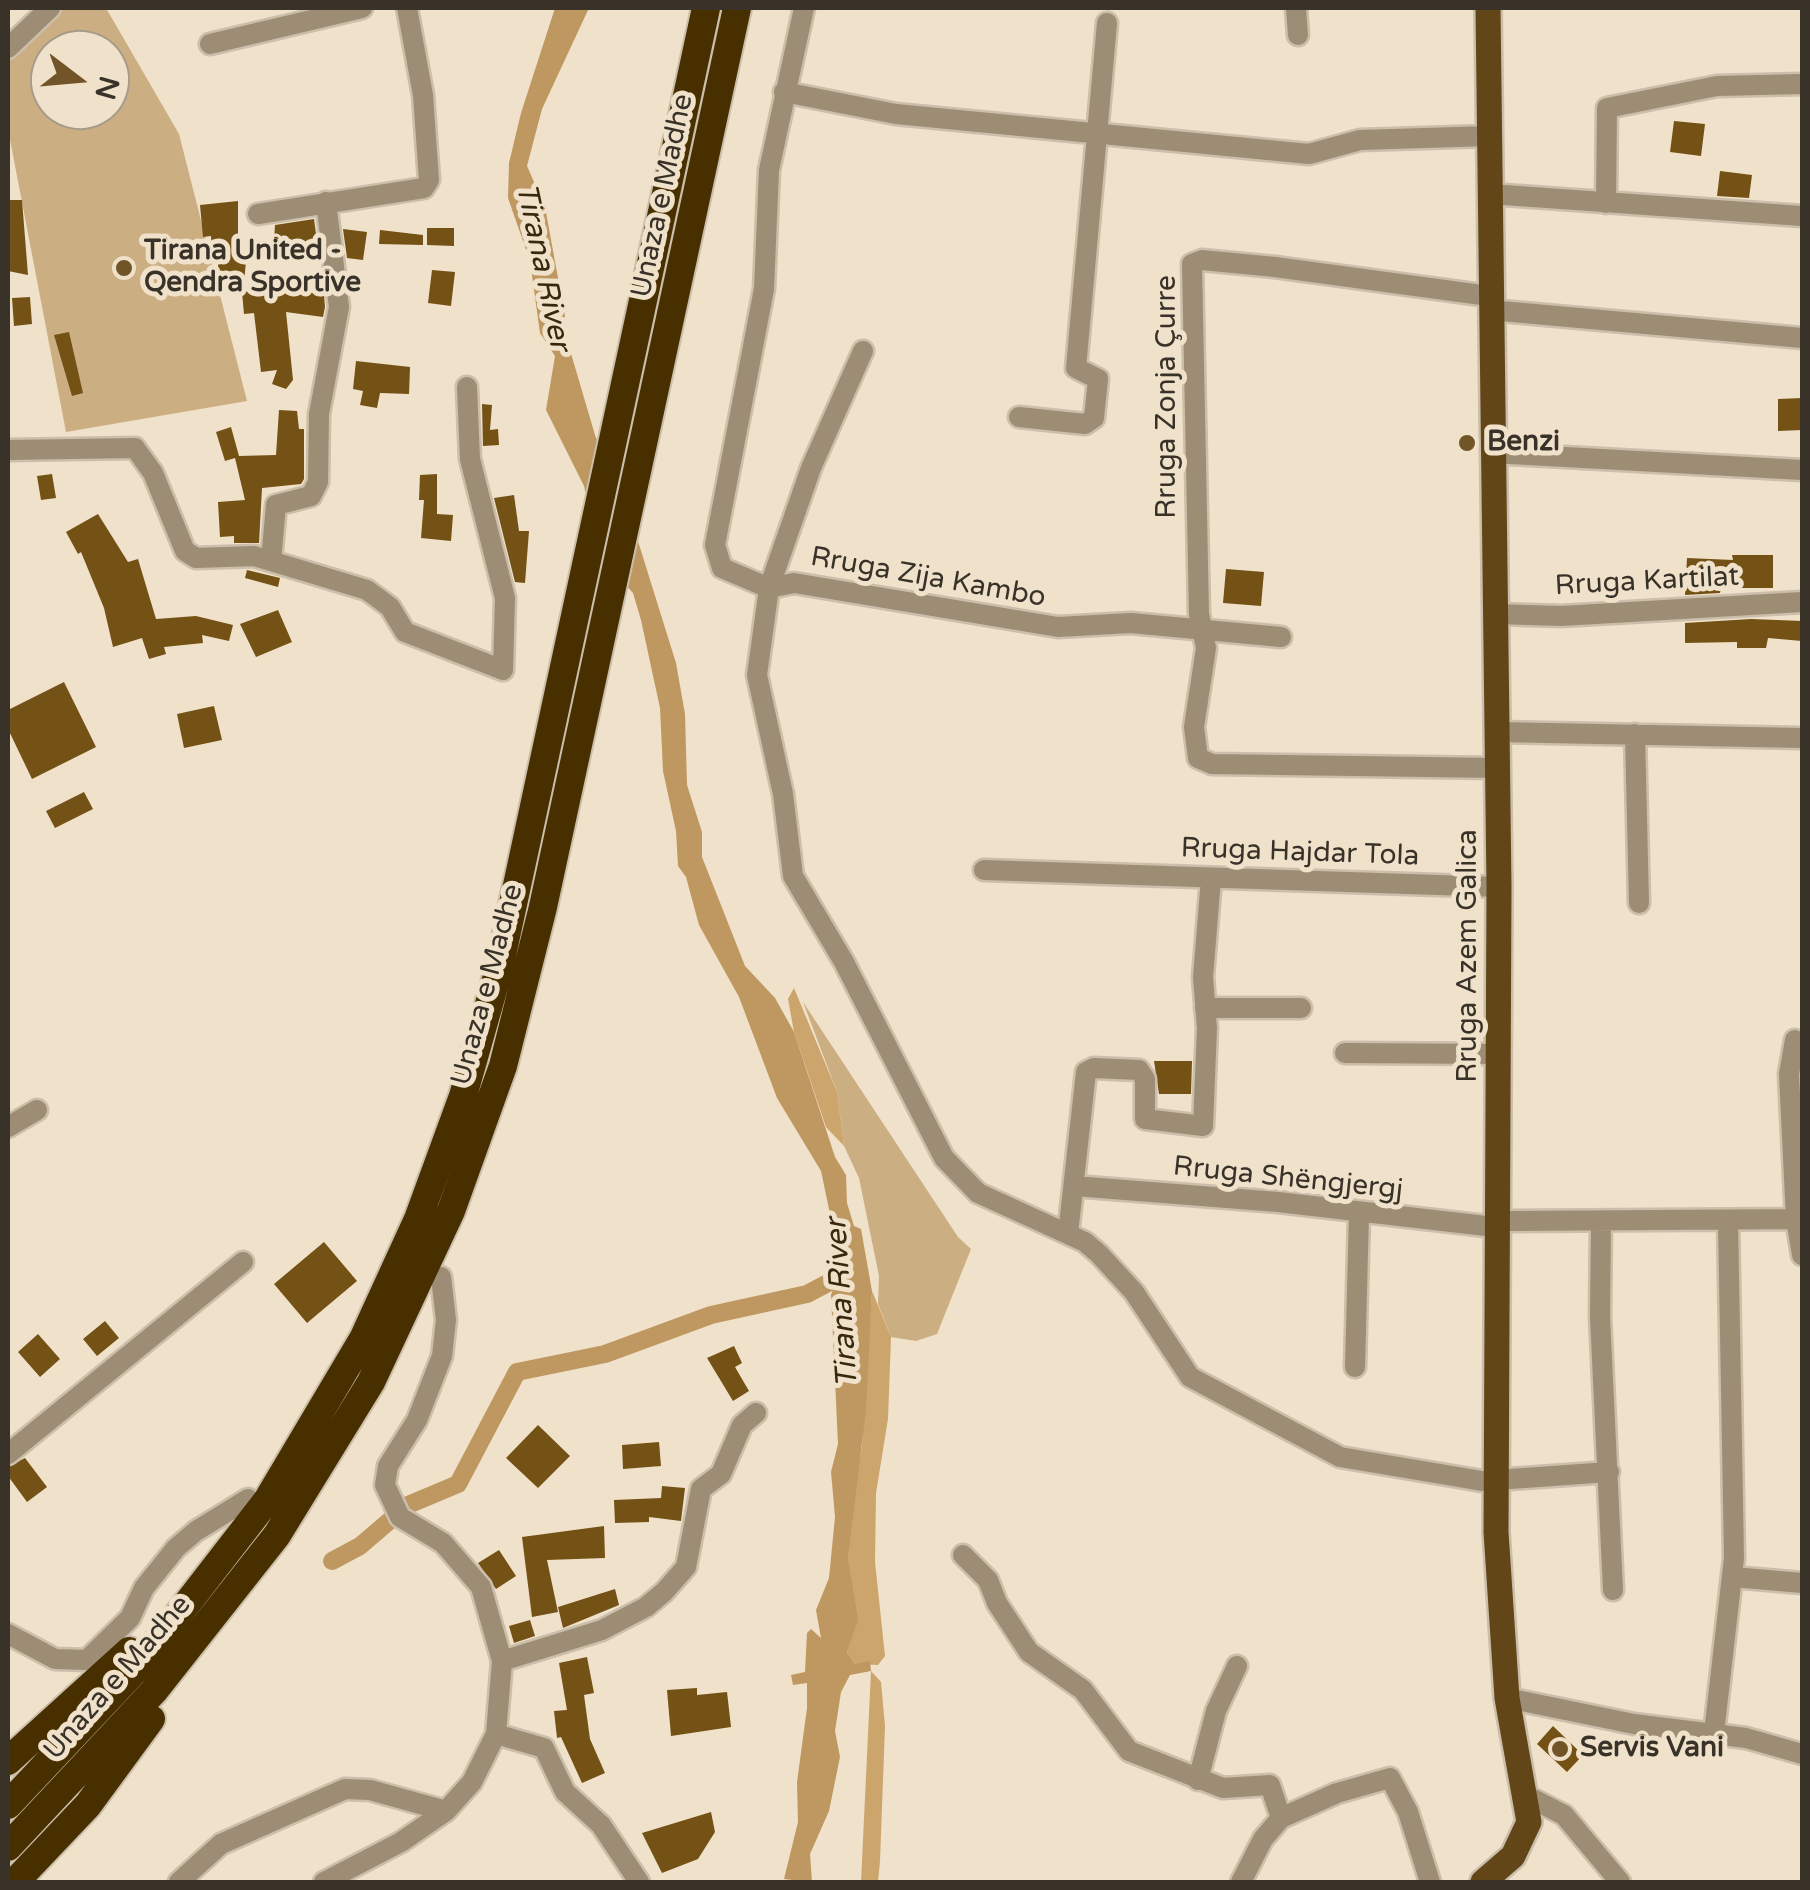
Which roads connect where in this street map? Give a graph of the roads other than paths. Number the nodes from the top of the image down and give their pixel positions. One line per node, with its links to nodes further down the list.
1 (50, 8): 12 (street)
2 (362, 8): 11 (street)
3 (407, 8): 18 (street)
4 (706, 8): 50 (highway, Unaza e Madhe)
5 (737, 8): 51 (highway, Unaza e Madhe)
6 (804, 8): 14 (street)
7 (1296, 8): 10 (street)
8 (1488, 8): 16 (main road, Rruga Azem Galica)
9 (1107, 23): 15 (street)
10 (1298, 35)
11 (210, 44)
12 (8, 48)
13 (1802, 84): 19 (street)
14 (784, 92): 15 (street); 31 (street)
15 (1099, 135): 16 (street); 26 (street)
16 (1490, 136): 17 (main road, Rruga Azem Galica)
17 (1490, 194): 19 (street); 22 (main road, Rruga Azem Galica)
18 (326, 202): 20 (street); 30 (street)
19 (1606, 203): 21 (street)
20 (258, 214)
21 (1802, 216)
22 (1490, 303): 23 (street); 28 (main road, Rruga Azem Galica); 34 (street, Rruga Zonja Çurre)
23 (1802, 338)
24 (863, 351): 31 (street, Rruga Zija Kambo)
25 (467, 387): 30 (street)
26 (1020, 417)
27 (8, 450): 30 (street)
28 (1492, 454): 29 (street); 33 (main road, Rruga Azem Galica)
29 (1802, 470)
30 (270, 561)
31 (768, 588): 34 (street, Rruga Zija Kambo); 59 (street)
32 (1802, 602): 33 (street, Rruga Kartilat)
33 (1495, 614): 36 (main road, Rruga Azem Galica)
34 (1202, 629): 35 (street); 39 (street)
35 (1280, 636)
36 (1496, 732): 37 (street); 39 (main road, Rruga Azem Galica)
37 (1634, 734): 38 (street); 43 (street)
38 (1802, 738)
39 (1497, 768): 42 (main road, Rruga Azem Galica)
40 (984, 870): 41 (street, Rruga Hajdar Tola)
41 (1211, 879): 42 (street, Rruga Hajdar Tola); 44 (street)
42 (1499, 887): 48 (main road, Rruga Azem Galica)
43 (1639, 903)
44 (1205, 1008): 45 (street); 53 (street)
45 (1301, 1008)
46 (1796, 1040): 55 (street)
47 (1345, 1053): 48 (street)
48 (1499, 1054): 57 (main road, Rruga Azem Galica)
49 (37, 1110): 52 (street)
50 (458, 1111): 68 (highway); 83 (highway, Unaza e Madhe)
51 (488, 1112): 86 (highway, Unaza e Madhe); 87 (highway)
52 (8, 1127)
53 (1074, 1186): 54 (street, Rruga Shëngjergj); 59 (street)
54 (1359, 1215): 57 (street, Rruga Shëngjergj); 63 (street)
55 (1799, 1219): 56 (street, Rruga Shëngjergj); 60 (street)
56 (1728, 1220): 58 (street, Rruga Shëngjergj); 70 (street)
57 (1496, 1223): 58 (street, Rruga Shëngjergj); 67 (main road, Rruga Azem Galica)
58 (1602, 1224): 66 (street)
59 (1068, 1234): 67 (street)
60 (1802, 1254)
61 (243, 1262): 65 (street)
62 (442, 1277): 74 (street)
63 (1355, 1367)
64 (756, 1413): 74 (street)
65 (8, 1454)
66 (1609, 1472): 67 (street); 72 (street)
67 (1495, 1481): 76 (main road, Rruga Azem Galica)
68 (248, 1499): 73 (street); 80 (highway)
69 (963, 1556): 81 (street)
70 (1733, 1577): 71 (street); 77 (street)
71 (1802, 1584)
72 (1614, 1590)
73 (8, 1634)
74 (502, 1661): 78 (street)
75 (1238, 1666): 81 (street)
76 (1507, 1698): 77 (street); 82 (main road, Rruga Azem Galica)
77 (1714, 1733): 79 (street)
78 (496, 1734): 84 (street); 90 (street)
79 (1802, 1754)
80 (8, 1760)
81 (1198, 1780): 85 (street)
82 (1527, 1796): 93 (main road, Rruga Azem Galica); 94 (street)
83 (8, 1805)
84 (446, 1810): 88 (street); 89 (street)
85 (1281, 1818): 91 (street); 92 (street)
86 (8, 1846)
87 (15, 1882)
88 (179, 1882)
89 (324, 1882)
90 (639, 1882)
91 (1241, 1882)
92 (1430, 1882)
93 (1483, 1882)
94 (1620, 1882)

